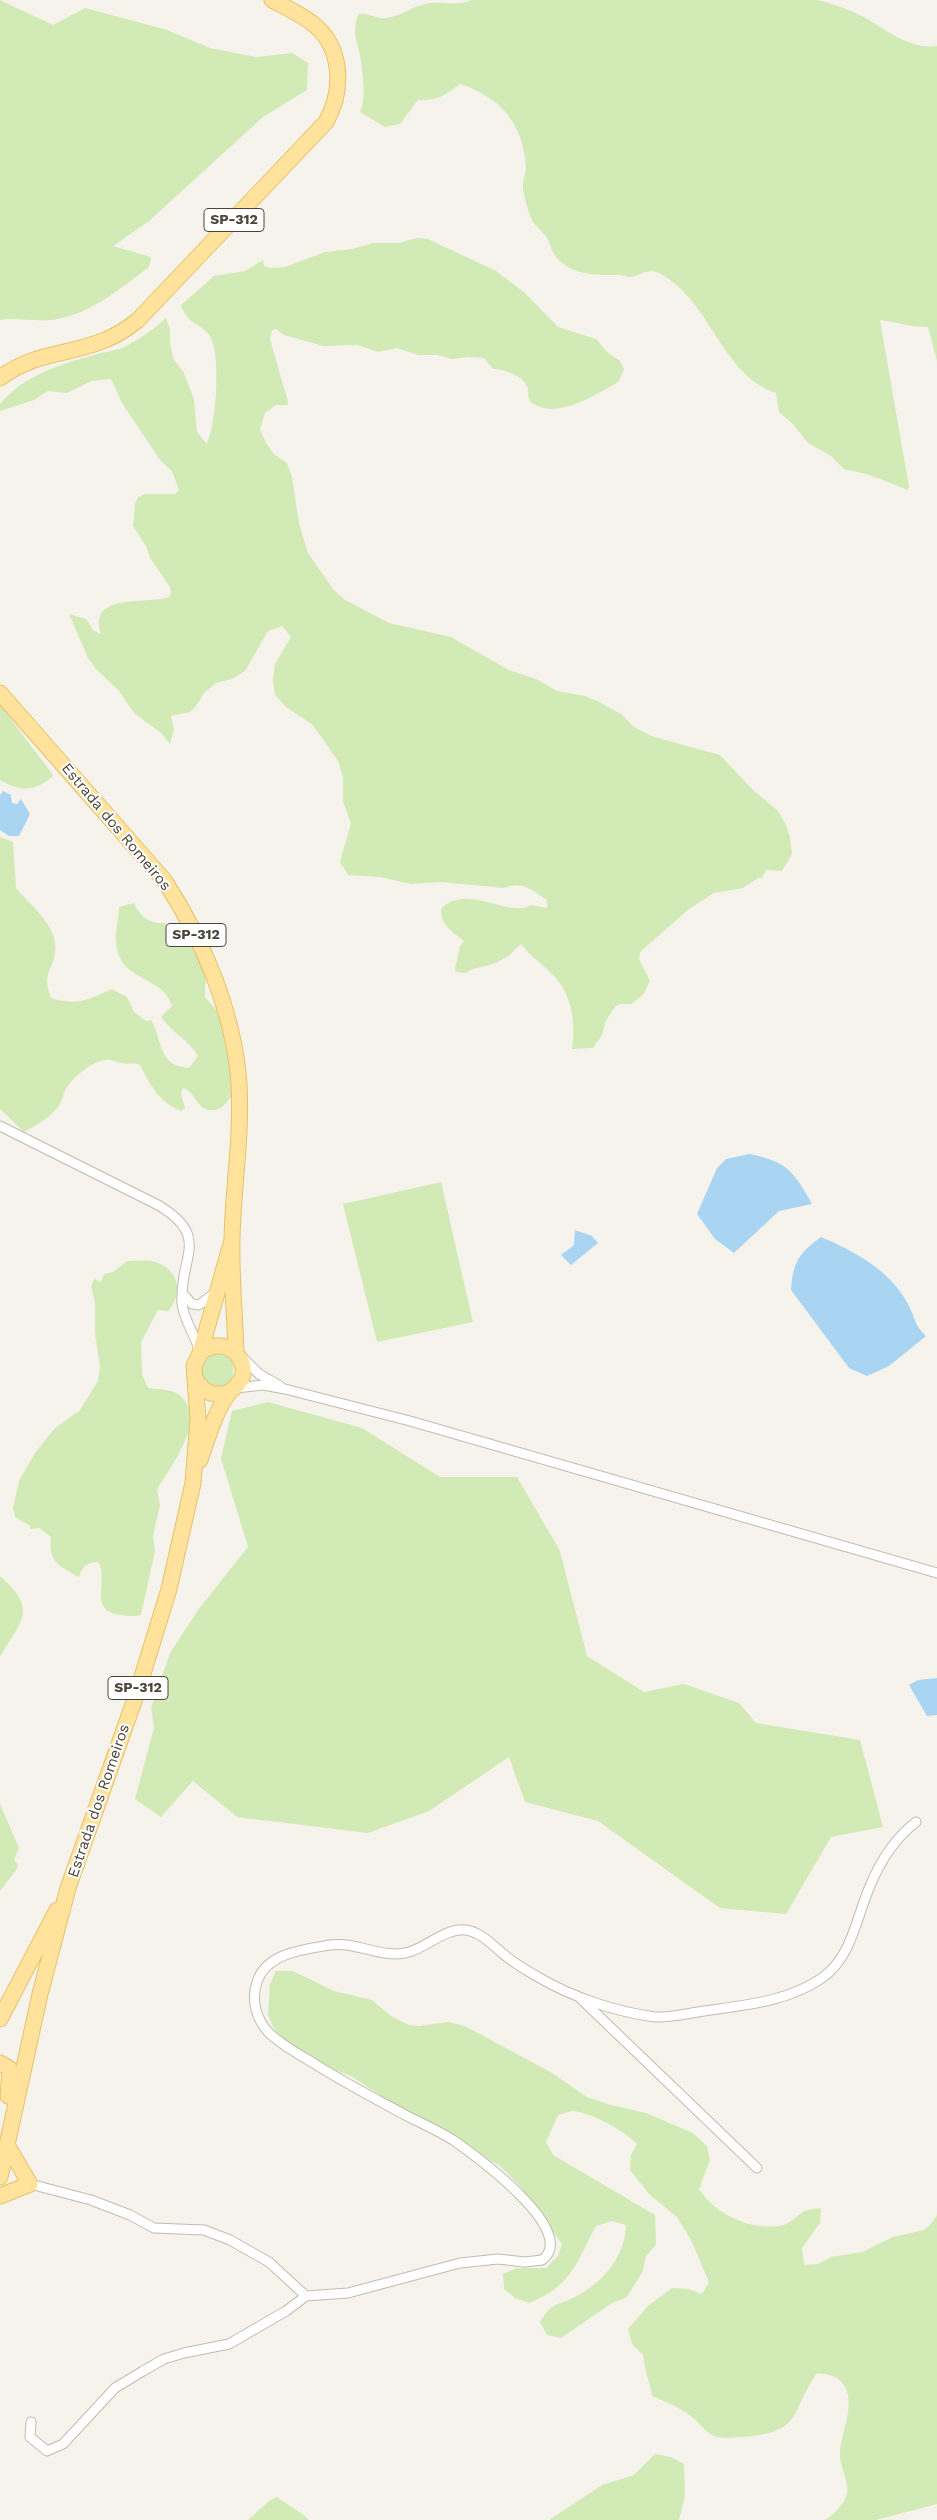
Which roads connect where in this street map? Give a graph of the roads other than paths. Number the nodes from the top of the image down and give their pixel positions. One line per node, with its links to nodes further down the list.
1 (272, 0): 2 (main road, SP-312)
2 (0, 378)
3 (0, 693): 5 (main road, Estrada dos Romeiros / SP-312)
4 (0, 1126): 6 (street)
5 (232, 1240): 7 (main road, Estrada dos Romeiros / SP-312); 9 (main road, Estrada dos Romeiros / SP-312)
6 (182, 1292): 7 (street); 8 (street)
7 (216, 1292): 8 (main road, Estrada dos Romeiros / SP-312)
8 (200, 1353): 9 (main road); 10 (main road, Estrada dos Romeiros / SP-312)
9 (236, 1353): 11 (street); 12 (main road, Estrada dos Romeiros / SP-312)
10 (196, 1380): 12 (main road); 13 (main road, Estrada dos Romeiros / SP-312)
11 (285, 1389): 12 (street); 14 (street)
12 (233, 1390): 13 (main road, Estrada dos Romeiros / SP-312)
13 (193, 1483): 16 (main road, Estrada dos Romeiros / SP-312)
14 (937, 1573)
15 (916, 1822): 17 (street)
16 (68, 1888): 18 (main road, Estrada dos Romeiros / SP-312); 20 (main road, Estrada dos Romeiros / SP-312)
17 (578, 1996): 22 (street); 26 (street)
18 (0, 2019)
19 (0, 2064): 20 (main road)
20 (13, 2118): 21 (main road, Estrada dos Romeiros / SP-312)
21 (7, 2145): 23 (main road, Estrada dos Romeiros / SP-312); 24 (main road)
22 (757, 2168)
23 (0, 2177)
24 (30, 2184): 25 (main road); 26 (street)
25 (0, 2196)
26 (306, 2296): 27 (street)
27 (31, 2422)

